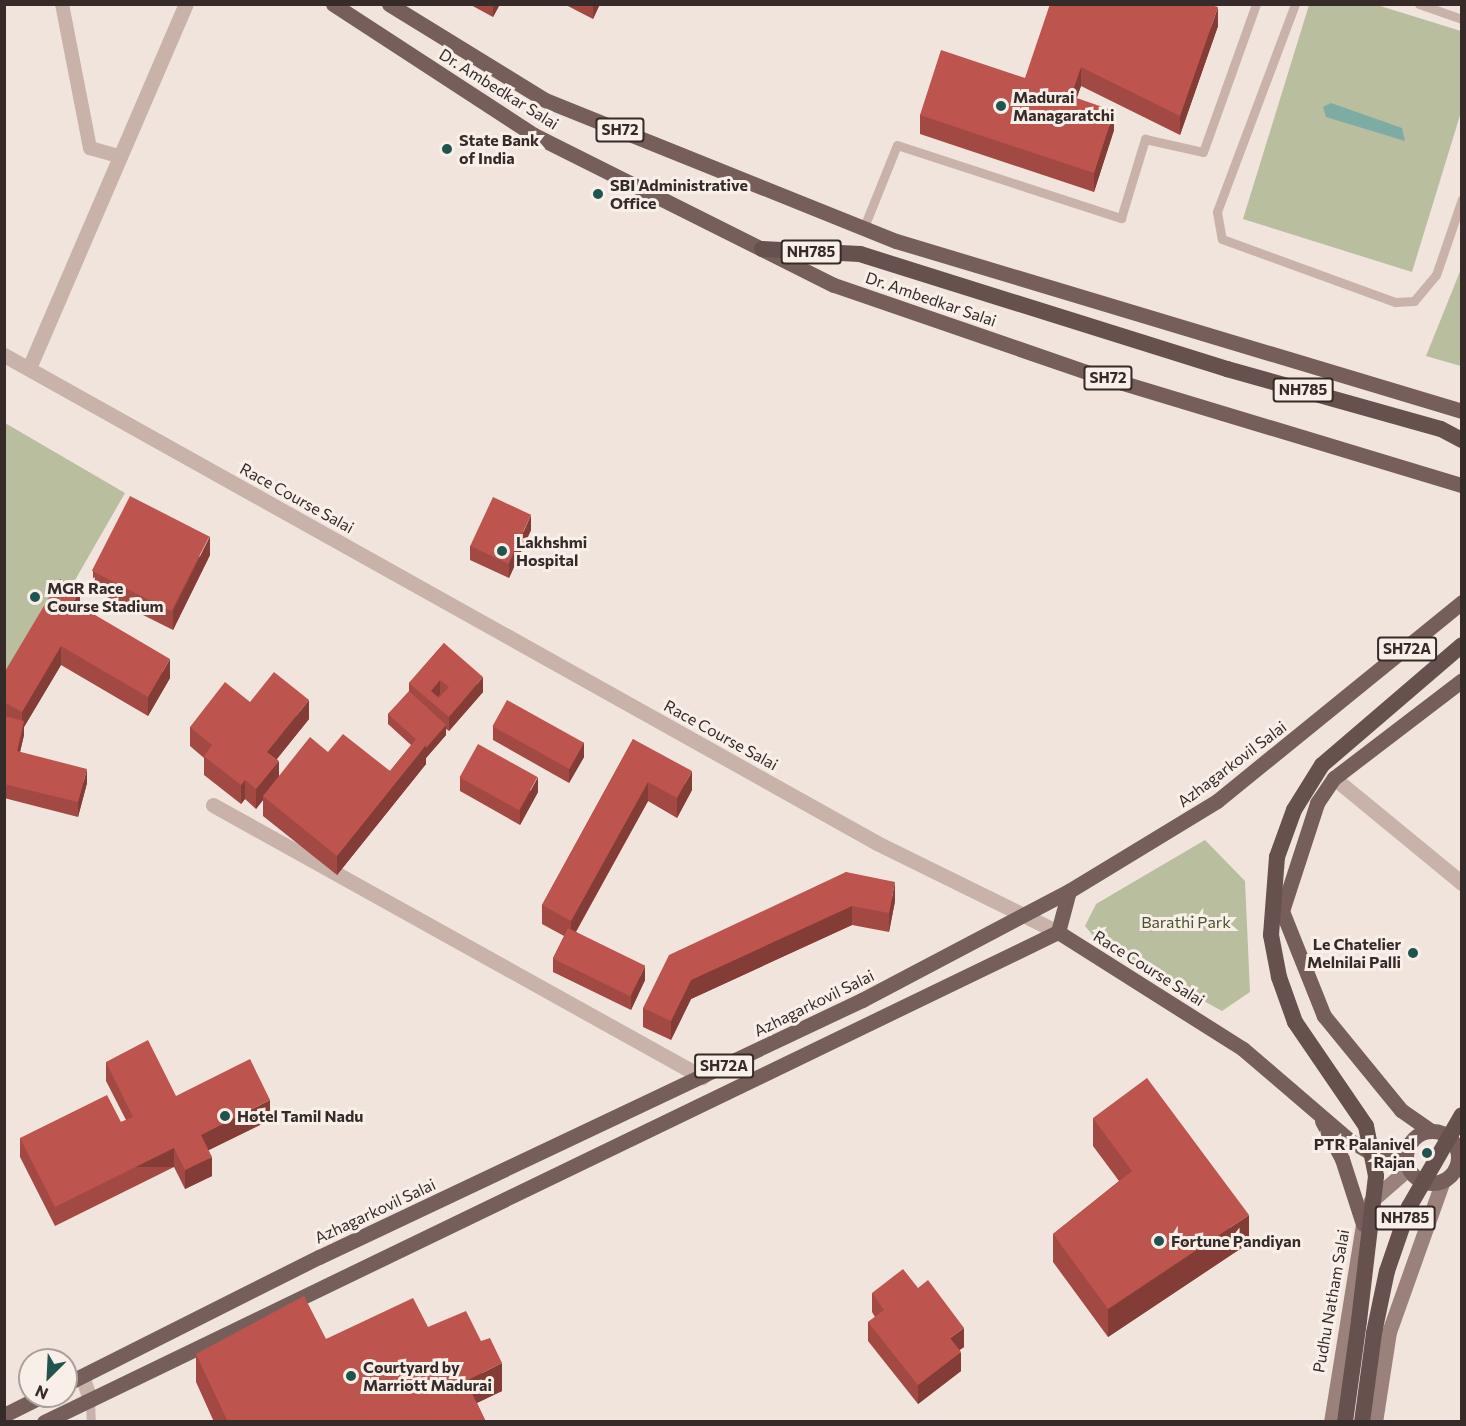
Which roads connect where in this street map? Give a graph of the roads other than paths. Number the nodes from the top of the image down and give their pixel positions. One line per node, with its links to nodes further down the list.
1 (63, 4): 9 (street)
2 (186, 4): 9 (street)
3 (333, 4): 12 (main road, Dr. Ambedkar Salai / SH72)
4 (389, 4): 11 (main road, Dr. Ambedkar Salai / SH72)
5 (1256, 4): 11 (lane)
6 (1295, 4): 10 (lane)
7 (1419, 4): 8 (lane)
8 (1461, 19)
9 (120, 157): 14 (street)
10 (1461, 200)
11 (864, 227): 15 (main road, Dr. Ambedkar Salai / SH72)
12 (762, 249): 16 (highway, NH785); 17 (main road, Dr. Ambedkar Salai / SH72)
13 (4, 355): 14 (street, Race Course Salai)
14 (29, 368): 25 (street, Race Course Salai)
15 (1461, 411)
16 (1461, 440)
17 (1461, 485)
18 (1461, 602): 24 (main road, Azhagarkovil Salai / SH72A)
19 (1461, 645): 44 (highway, NH785, bridge)
20 (1461, 680): 21 (main road)
21 (1334, 778): 23 (street); 30 (main road)
22 (213, 805): 27 (street)
23 (1461, 883)
24 (1069, 891): 25 (main road, Azhagarkovil Salai / SH72A); 26 (main road)
25 (1026, 914): 26 (street, Race Course Salai); 27 (main road, Azhagarkovil Salai / SH72A)
26 (1058, 932): 28 (main road, Race Course Salai); 38 (main road, SH72A)
27 (702, 1077): 36 (main road, Azhagarkovil Salai / SH72A)
28 (1319, 1115): 32 (main road, Race Course Salai); 35 (main road)
29 (1461, 1115): 45 (highway, NH785, bridge)
30 (1431, 1131): 31 (main road); 32 (main road)
31 (1459, 1148): 33 (main road)
32 (1407, 1164): 34 (main road); 35 (main road, Pudhu Natham Salai)
33 (1458, 1169): 34 (main road)
34 (1443, 1180): 46 (main road)
35 (1363, 1224): 43 (main road, Pudhu Natham Salai)
36 (82, 1376): 37 (main road, Azhagarkovil Salai / SH72A); 38 (street)
37 (78, 1378)
38 (90, 1399): 41 (main road, SH72A); 42 (lane)
39 (18, 1408): 40 (main road)
40 (4, 1415)
41 (44, 1422)
42 (91, 1422)
43 (1331, 1422)
44 (1345, 1422)
45 (1362, 1422)
46 (1375, 1422)

